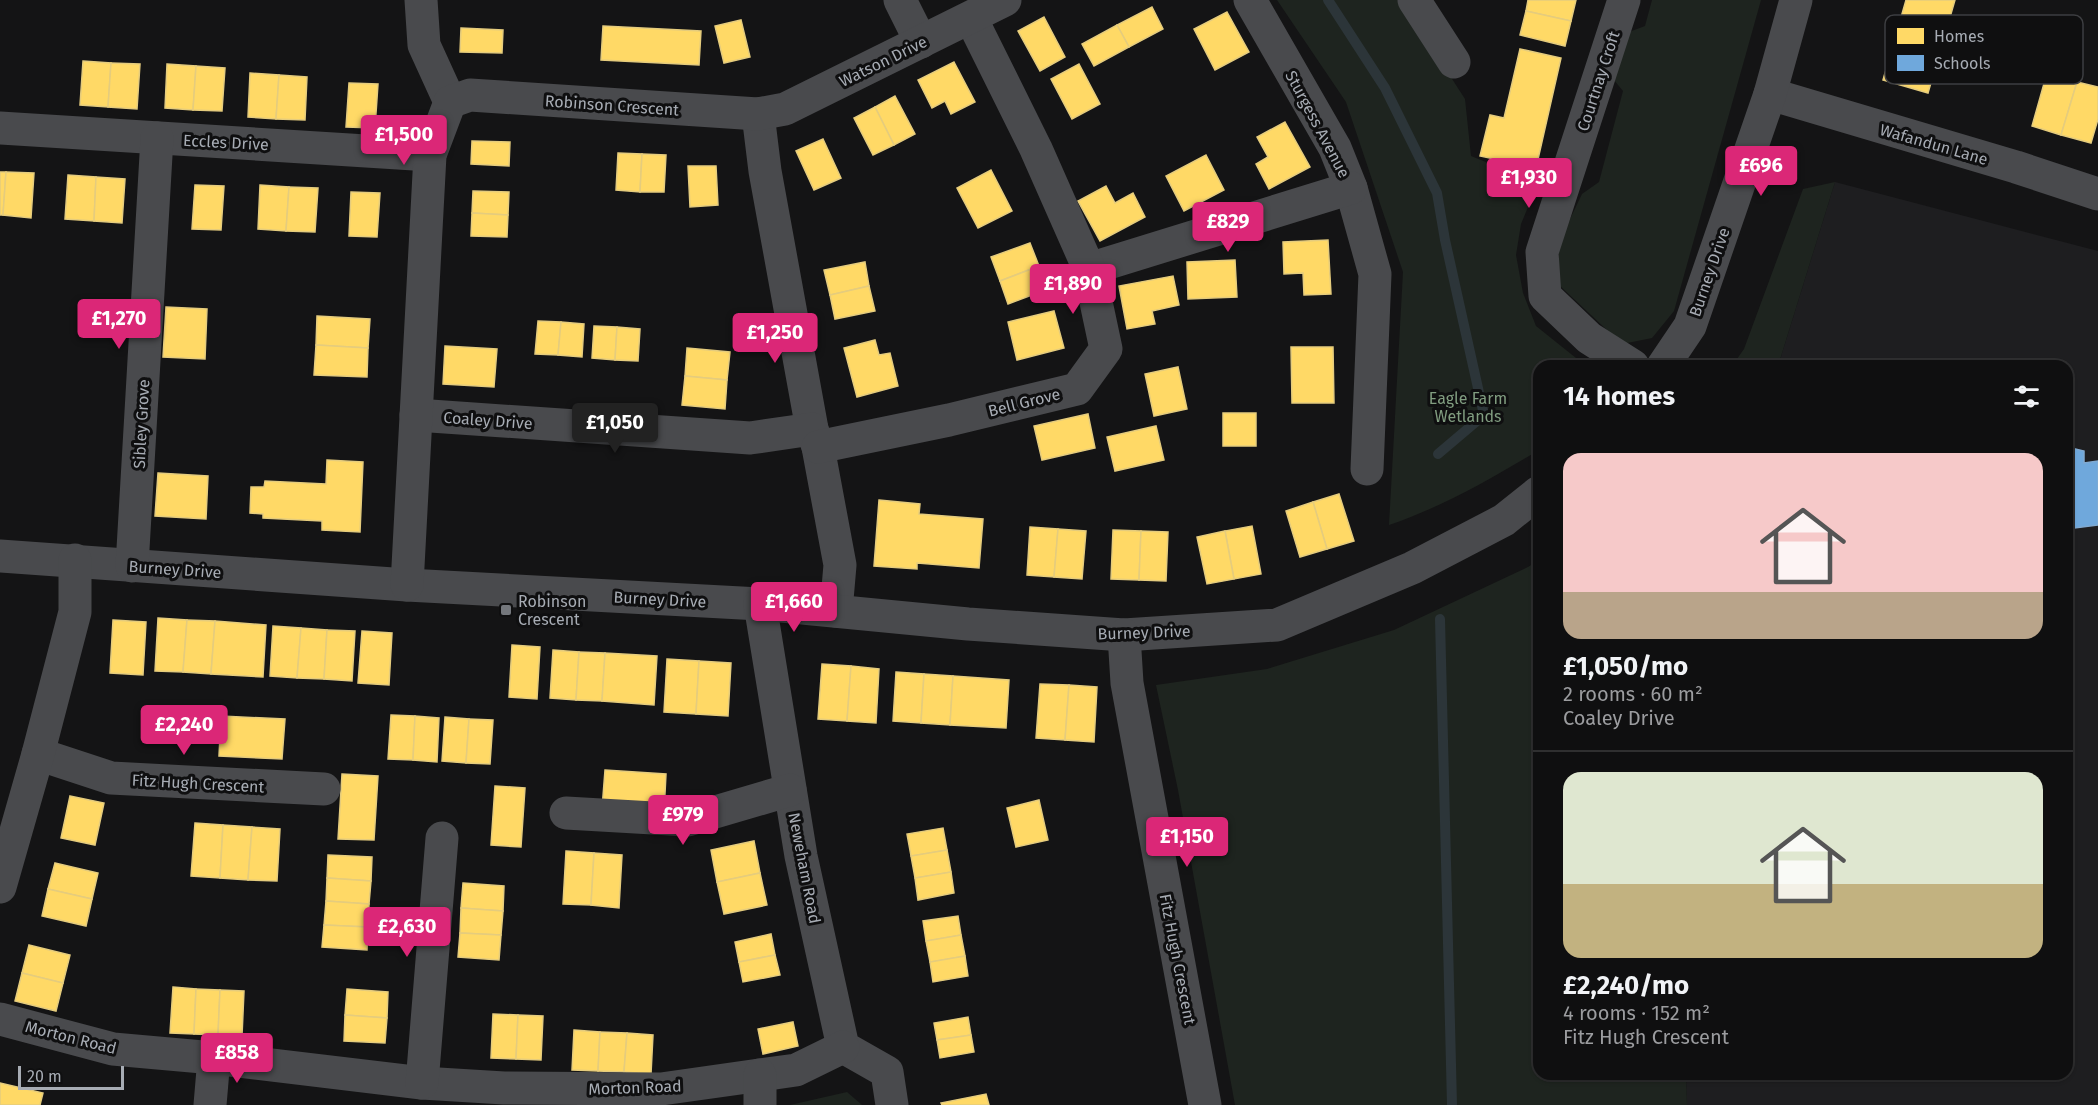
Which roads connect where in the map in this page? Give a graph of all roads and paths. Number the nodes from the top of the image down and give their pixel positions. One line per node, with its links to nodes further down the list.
1 (421, 0): 12 (street)
2 (900, 0): 9 (street)
3 (1005, 0): 8 (street, Watson Drive)
4 (1250, 0): 17 (street, Sturgess Avenue)
5 (1414, 0): 10 (street)
6 (1624, 0): 20 (street, Courtnay Croft)
7 (1796, 0): 11 (street, Burney Drive)
8 (971, 18): 9 (street, Watson Drive); 19 (street, Bell Grove)
9 (921, 42): 13 (street, Watson Drive)
10 (1454, 62)
11 (1770, 94): 18 (street, Wafandun Lane); 21 (street, Burney Drive)
12 (450, 102): 13 (street, Robinson Crescent); 16 (street)
13 (758, 114): 23 (street)
14 (11, 129): 15 (street, Eccles Drive)
15 (157, 138): 16 (street, Eccles Drive); 28 (street, Sibley Grove)
16 (430, 155): 22 (street)
17 (1351, 188): 19 (street); 24 (street, Sturgess Avenue)
18 (2098, 194)
19 (1089, 269): 23 (street, Bell Grove)
20 (1624, 360)
21 (1667, 360)
22 (416, 415): 23 (street, Coaley Drive); 29 (street)
23 (815, 438): 31 (street)
24 (1367, 469)
25 (1533, 497): 32 (street, Burney Drive)
26 (0, 556): 27 (street, Burney Drive)
27 (75, 560): 28 (street, Burney Drive); 33 (street)
28 (132, 566): 29 (street, Burney Drive)
29 (407, 585): 30 (street, Burney Drive)
30 (760, 604): 31 (street, Burney Drive); 35 (street, Neweham Road)
31 (836, 611): 32 (street, Burney Drive)
32 (1124, 635): 47 (street, Fitz Hugh Crescent)
33 (38, 754): 34 (street, Fitz Hugh Crescent); 38 (street)
34 (324, 789)
35 (790, 790): 36 (street); 40 (street, Neweham Road)
36 (566, 813)
37 (442, 838): 42 (street)
38 (0, 887)
39 (0, 1019): 41 (street, Morton Road)
40 (843, 1047): 43 (street, Morton Road); 46 (street)
41 (214, 1058): 42 (street, Morton Road); 45 (street)
42 (422, 1083): 44 (street, Morton Road)
43 (760, 1090): 44 (street, Morton Road)
44 (503, 1096)
45 (210, 1105)
46 (892, 1105)
47 (1205, 1105)

